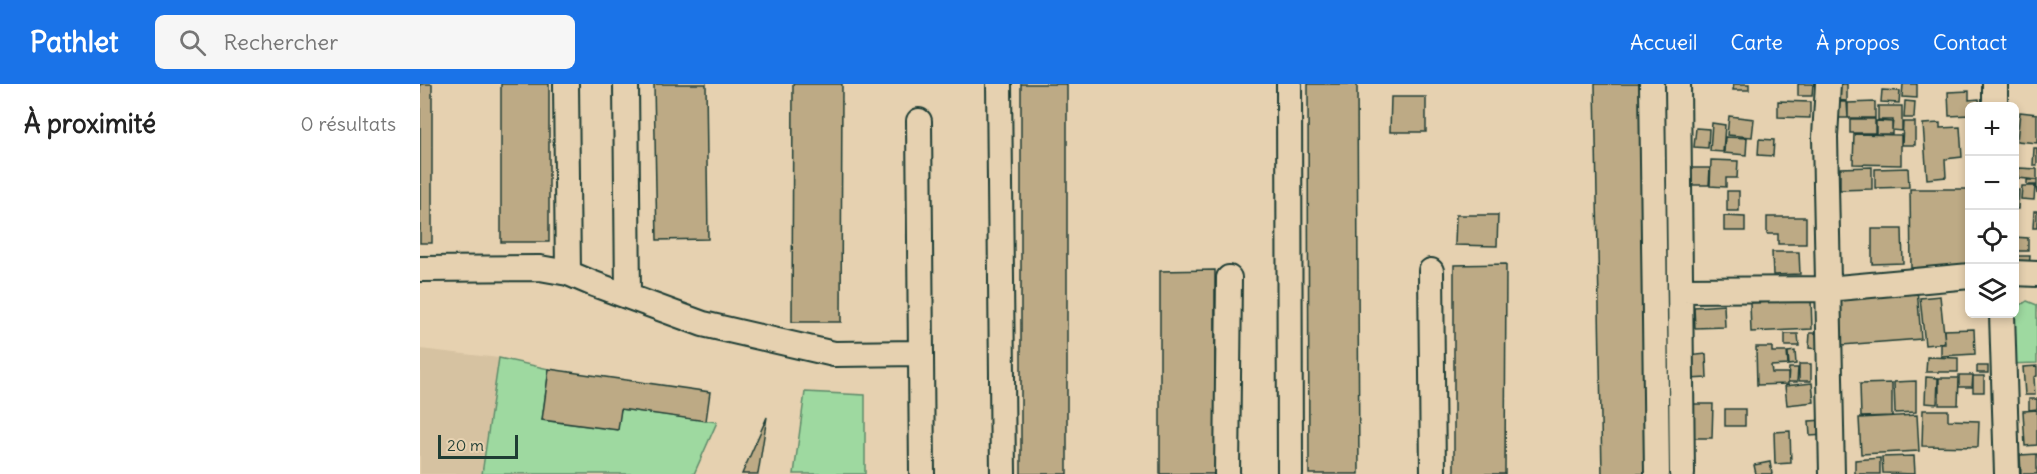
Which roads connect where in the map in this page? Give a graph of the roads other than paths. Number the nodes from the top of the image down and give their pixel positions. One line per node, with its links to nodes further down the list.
1 (566, 84): 13 (street)
2 (626, 84): 20 (street)
3 (999, 84): 24 (street)
4 (1289, 84): 26 (street)
5 (1652, 84): 28 (street)
6 (1678, 84): 19 (street)
7 (1828, 84): 18 (street)
8 (1995, 84): 9 (street)
9 (1995, 102)
10 (919, 121): 22 (street)
11 (420, 268): 13 (street)
12 (1431, 271): 27 (street)
13 (568, 273): 20 (street)
14 (2019, 273): 15 (street)
15 (2037, 274)
16 (1965, 276): 18 (street)
17 (1228, 278): 25 (street)
18 (1827, 289): 19 (street); 30 (street)
19 (1680, 290): 29 (street)
20 (628, 295): 22 (street)
21 (2002, 318): 31 (street)
22 (921, 353): 23 (street)
23 (922, 474)
24 (1003, 474)
25 (1227, 474)
26 (1290, 474)
27 (1433, 474)
28 (1657, 474)
29 (1682, 474)
30 (1832, 474)
31 (2007, 474)

